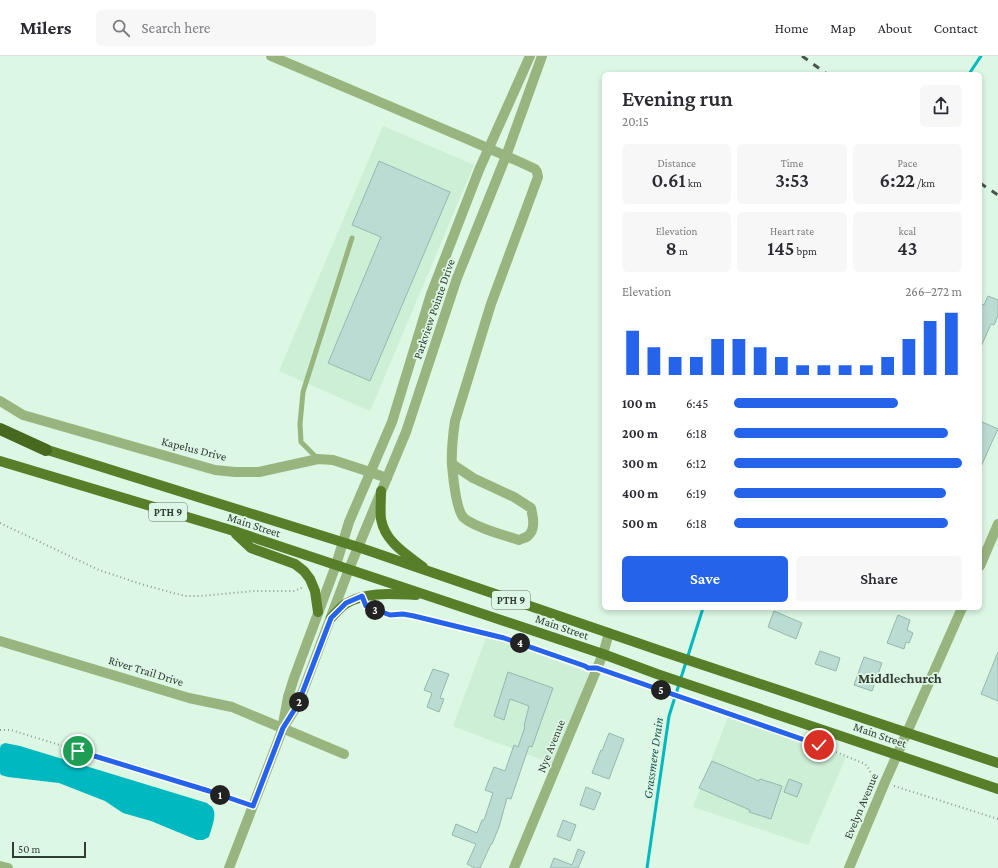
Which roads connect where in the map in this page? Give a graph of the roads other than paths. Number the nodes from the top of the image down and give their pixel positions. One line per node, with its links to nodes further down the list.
1 (271, 56): 4 (street)
2 (530, 56): 4 (street, Parkview Pointe Drive)
3 (542, 56): 5 (street, Parkview Pointe Drive)
4 (488, 149): 5 (street); 14 (street, Parkview Pointe Drive)
5 (506, 156): 13 (street); 15 (street, Parkview Pointe Drive)
6 (352, 238): 11 (lane)
7 (0, 402): 11 (street, Kapelus Drive)
8 (0, 429): 10 (highway)
9 (0, 436): 10 (main road, Main Street / PTH 9)
10 (46, 450): 19 (main road, Main Street / PTH 9)
11 (318, 459): 14 (street, Kapelus Drive)
12 (0, 461): 18 (main road, Main Street / PTH 9)
13 (452, 464): 13 (street)
14 (370, 472): 15 (street, Kapelus Drive); 19 (street, Parkview Pointe Drive)
15 (387, 478): 16 (street, Parkview Pointe Drive)
16 (381, 491): 20 (street, Parkview Pointe Drive); 24 (main road)
17 (998, 524): 21 (street)
18 (234, 531): 22 (main road, Main Street / PTH 9); 27 (main road)
19 (343, 543): 20 (main road, Main Street / PTH 9); 22 (street, Parkview Pointe Drive)
20 (358, 548): 23 (street, Parkview Pointe Drive); 24 (main road, Main Street / PTH 9)
21 (982, 561)
22 (336, 565): 23 (main road, Main Street / PTH 9); 27 (street)
23 (349, 569): 25 (main road, Main Street / PTH 9); 28 (street)
24 (430, 572): 29 (main road, Main Street / PTH 9)
25 (425, 595): 28 (main road); 31 (main road, Main Street / PTH 9)
26 (961, 610): 33 (street, Evelyn Avenue)
27 (318, 612): 32 (street)
28 (331, 618): 32 (street)
29 (609, 633): 31 (street, Nye Avenue); 33 (main road, Main Street / PTH 9)
30 (0, 641): 32 (street, River Trail Drive)
31 (603, 654): 35 (main road, Main Street / PTH 9); 41 (street, Nye Avenue)
32 (283, 728): 34 (street, River Trail Drive); 40 (street)
33 (907, 733): 35 (street, Evelyn Avenue); 36 (main road, Main Street / PTH 9)
34 (344, 754)
35 (897, 755): 37 (main road, Main Street / PTH 9); 42 (street, Evelyn Avenue)
36 (998, 763)
37 (998, 789)
38 (0, 866): 39 (street)
39 (8, 868)
40 (229, 868)
41 (514, 868)
42 (849, 868)

